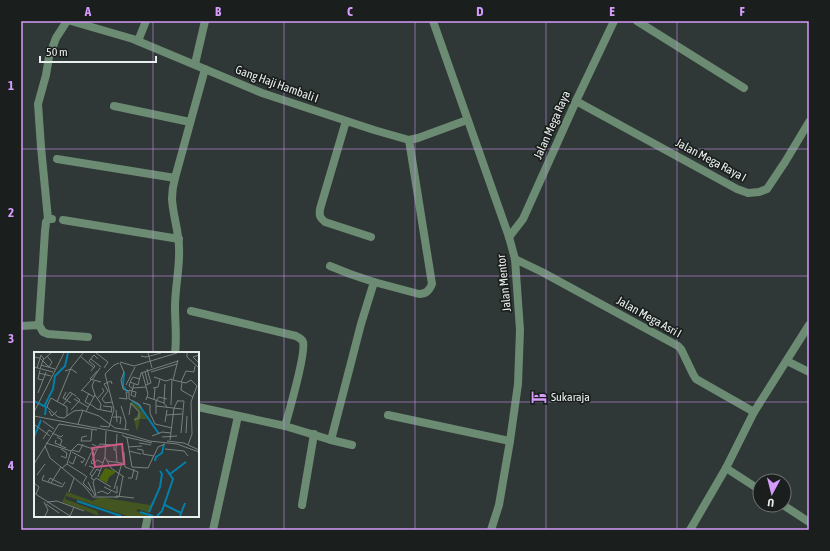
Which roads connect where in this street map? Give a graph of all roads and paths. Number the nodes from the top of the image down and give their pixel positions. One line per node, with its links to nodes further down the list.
1 (67, 21): 29 (street)
2 (71, 21): 8 (street, Gang Haji Hambali I)
3 (146, 21): 8 (street)
4 (205, 21): 9 (street)
5 (433, 21): 14 (street, Jalan Mentor)
6 (614, 21): 12 (street, Jalan Mega Raya)
7 (637, 21): 11 (street)
8 (138, 41): 9 (street, Gang Haji Hambali I)
9 (194, 64): 10 (street, Gang Haji Hambali I)
10 (205, 69): 15 (street, Gang Haji Hambali I); 16 (street)
11 (744, 88)
12 (576, 101): 17 (street, Jalan Mega Raya I); 23 (street, Jalan Mega Raya)
13 (114, 106): 16 (street)
14 (467, 120): 18 (street); 23 (street, Jalan Mentor)
15 (346, 121): 18 (street, Gang Haji Hambali I); 22 (street)
16 (190, 122): 20 (street)
17 (809, 122)
18 (409, 140): 27 (street)
19 (57, 159): 20 (street)
20 (175, 178): 24 (street)
21 (63, 220): 24 (street)
22 (372, 237)
23 (509, 237): 25 (street, Jalan Mentor)
24 (179, 239): 33 (street)
25 (515, 259): 37 (street, Jalan Mega Asri I); 43 (street, Jalan Mentor)
26 (330, 266): 27 (street)
27 (374, 282): 42 (street)
28 (191, 311): 40 (street)
29 (39, 325): 31 (street); 32 (street)
30 (809, 325): 34 (street)
31 (21, 326)
32 (88, 337)
33 (175, 352)
34 (787, 360): 35 (street); 37 (street)
35 (809, 372)
36 (199, 407): 39 (street)
37 (754, 412): 45 (street)
38 (388, 415): 43 (street)
39 (238, 416): 40 (street); 52 (street)
40 (286, 426): 41 (street)
41 (314, 434): 42 (street); 47 (street)
42 (331, 440): 44 (street)
43 (510, 441): 53 (street, Jalan Mentor)
44 (352, 444)
45 (726, 468): 46 (street); 54 (street)
46 (752, 485)
47 (302, 505)
48 (792, 511): 50 (street)
49 (148, 517): 51 (street)
50 (809, 522)
51 (145, 530)
52 (213, 530)
53 (491, 530)
54 (690, 530)

